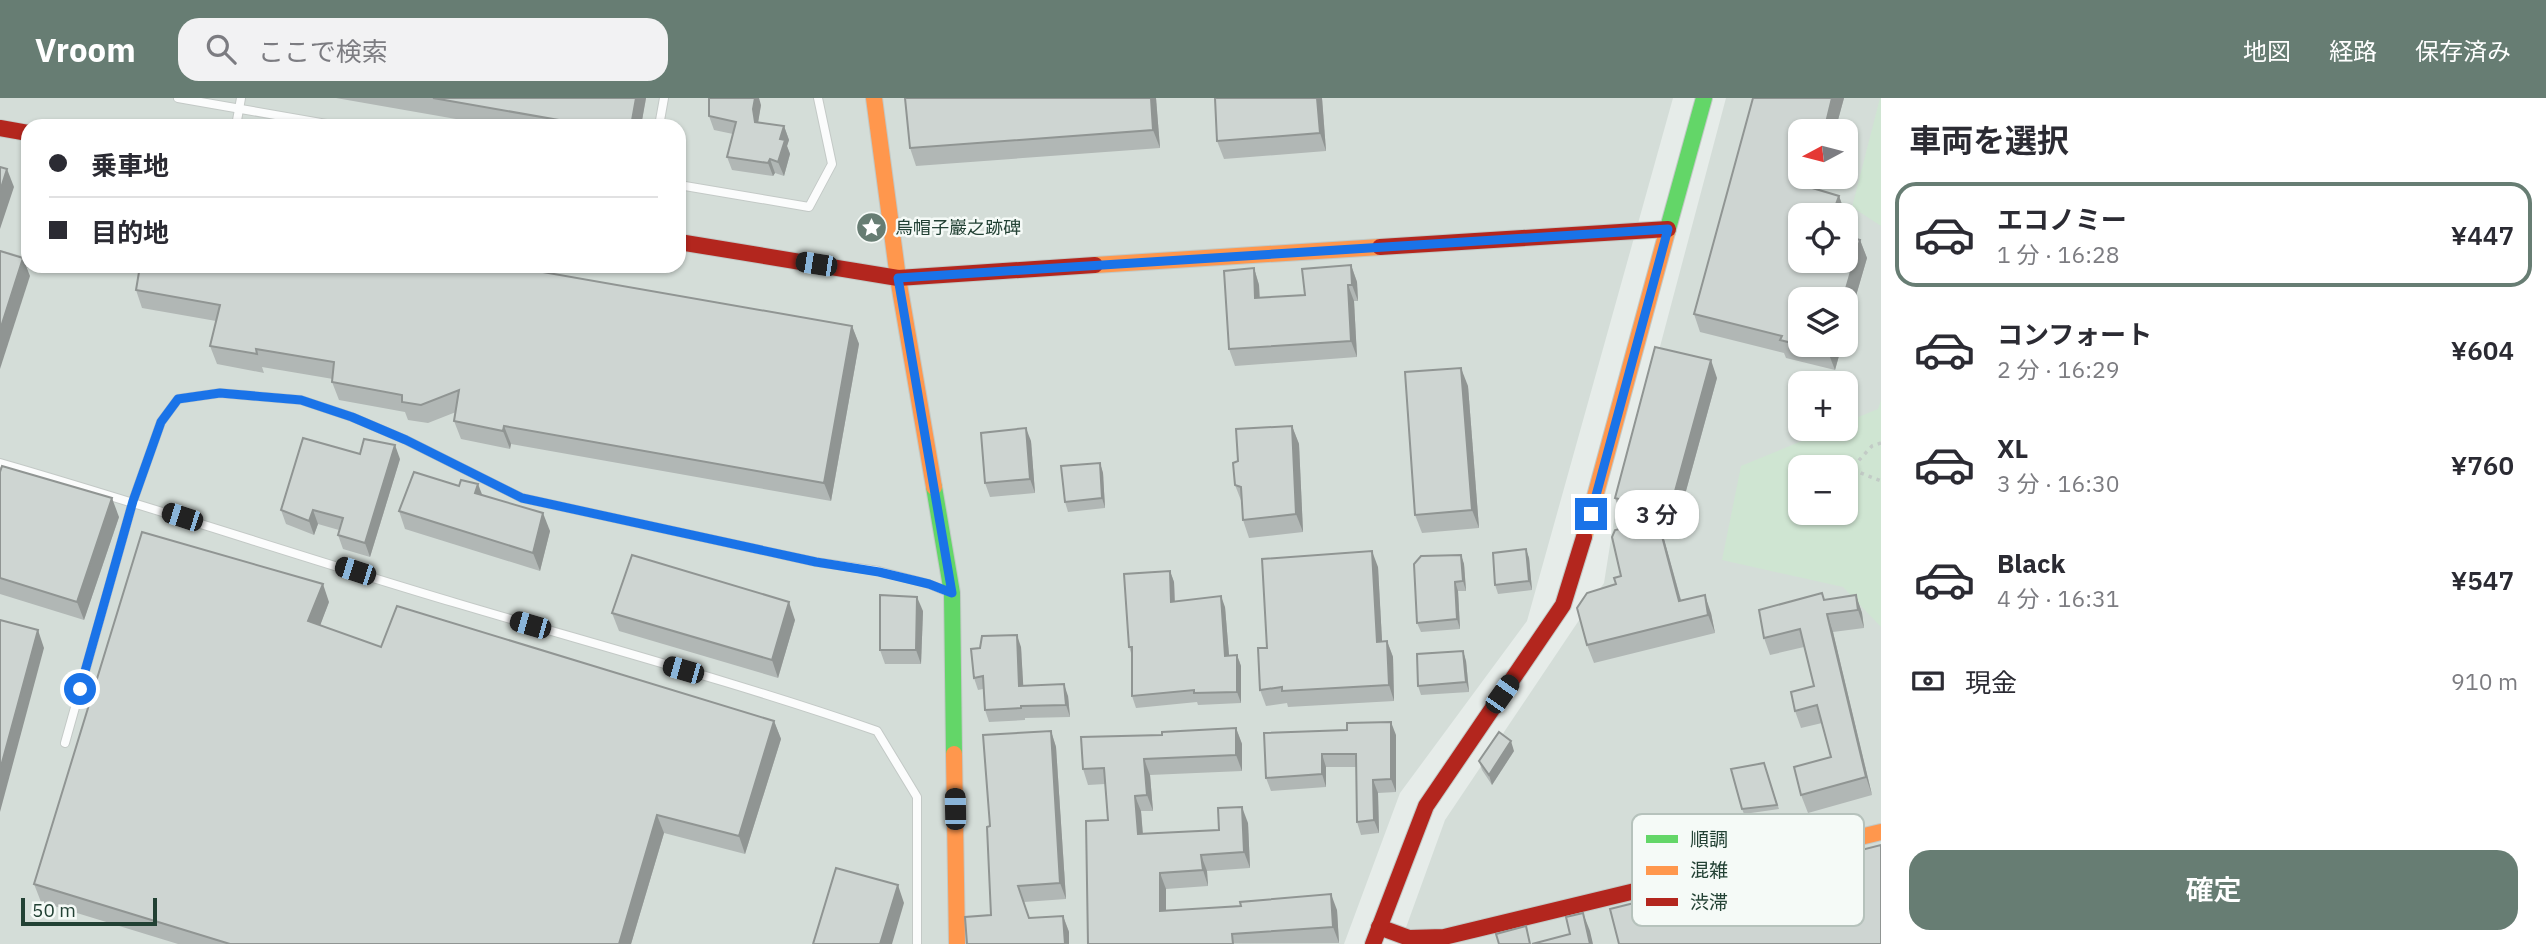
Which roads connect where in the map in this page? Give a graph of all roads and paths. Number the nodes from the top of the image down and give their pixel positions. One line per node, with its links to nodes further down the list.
1 (178, 98): 7 (lane)
2 (241, 98): 7 (lane)
3 (664, 98): 10 (lane)
4 (818, 98): 13 (lane)
5 (874, 98): 18 (street)
6 (1704, 98): 14 (street)
7 (239, 109): 8 (lane); 9 (lane)
8 (237, 119)
9 (297, 119)
10 (660, 119)
11 (0, 128): 12 (street)
12 (21, 132)
13 (686, 186)
14 (1668, 229): 18 (street); 26 (street)
15 (686, 243): 18 (street)
16 (0, 255): 17 (lane)
17 (21, 261)
18 (898, 278): 23 (street)
19 (1881, 443): 21 (path)
20 (0, 463): 22 (lane)
21 (1881, 481)
22 (133, 501): 23 (lane); 24 (lane); 27 (lane)
23 (952, 593): 28 (street)
24 (65, 743)
25 (1632, 892): 26 (street)
26 (1379, 928): 29 (street)
27 (917, 944)
28 (957, 944)
29 (1373, 944)

